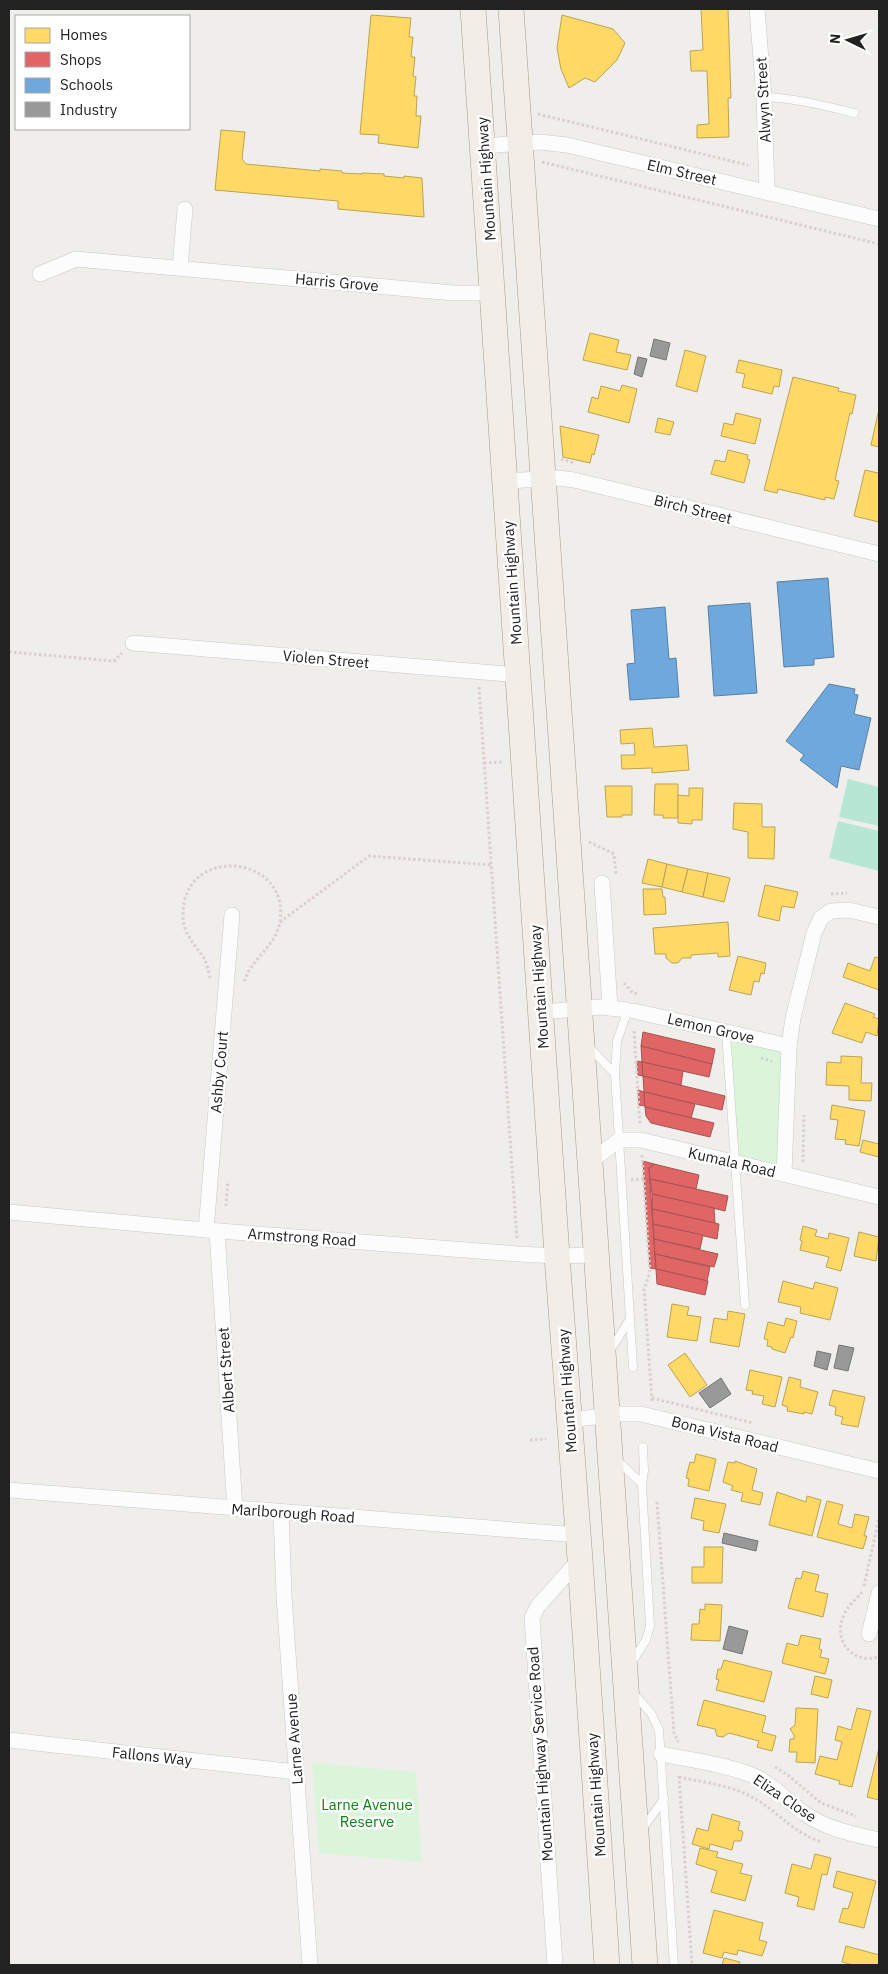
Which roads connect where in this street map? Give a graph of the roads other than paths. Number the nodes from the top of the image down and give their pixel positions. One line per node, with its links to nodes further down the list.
1 (474, 9): 7 (main road, Mountain Highway)
2 (512, 9): 6 (main road)
3 (757, 9): 4 (street, Alwyn Street)
4 (764, 97): 5 (lane); 8 (street, Alwyn Street)
5 (854, 113)
6 (521, 144): 7 (street, Elm Street); 8 (street, Elm Street); 14 (main road)
7 (483, 146): 13 (main road, Mountain Highway)
8 (767, 192): 10 (street, Elm Street)
9 (186, 209): 11 (street)
10 (879, 219)
11 (180, 268): 12 (street, Harris Grove); 13 (street, Harris Grove)
12 (40, 274)
13 (494, 293): 15 (main road, Mountain Highway)
14 (544, 479): 15 (street, Birch Street); 16 (street, Birch Street); 23 (main road)
15 (506, 481): 18 (main road, Mountain Highway)
16 (879, 554)
17 (133, 643): 18 (street, Violen Street)
18 (518, 675): 25 (main road, Mountain Highway)
19 (609, 880): 22 (street)
20 (232, 915): 36 (street, Ashby Court)
21 (879, 917): 28 (street)
22 (610, 1008): 23 (street, Lemon Grove); 24 (street, Lemon Grove)
23 (579, 1009): 25 (street, Lemon Grove); 27 (main road)
24 (630, 1010): 26 (street, Lemon Grove); 29 (lane)
25 (542, 1012): 38 (main road, Mountain Highway)
26 (726, 1032): 28 (street, Lemon Grove); 32 (lane)
27 (582, 1039): 29 (lane); 31 (main road)
28 (789, 1046): 33 (street)
29 (615, 1074): 30 (lane)
30 (619, 1140): 31 (street); 32 (street, Kumala Road); 40 (lane)
31 (590, 1162): 37 (main road)
32 (736, 1163): 33 (street, Kumala Road); 39 (lane)
33 (784, 1174): 34 (street, Kumala Road)
34 (879, 1197)
35 (9, 1212): 36 (street, Armstrong Road)
36 (212, 1230): 38 (street, Armstrong Road); 50 (street, Albert Street)
37 (596, 1255): 38 (street, Armstrong Road); 41 (main road)
38 (557, 1256): 44 (main road, Mountain Highway)
39 (745, 1305)
40 (630, 1318): 41 (lane); 42 (lane)
41 (604, 1360): 43 (main road)
42 (633, 1367)
43 (608, 1415): 44 (street, Bona Vista Road); 46 (main road); 47 (street, Bona Vista Road)
44 (569, 1420): 52 (main road, Mountain Highway)
45 (643, 1447): 48 (lane)
46 (610, 1454): 48 (lane); 56 (main road)
47 (879, 1472)
48 (642, 1484): 56 (lane)
49 (9, 1490): 50 (street, Marlborough Road)
50 (235, 1509): 51 (street, Marlborough Road)
51 (281, 1512): 52 (street, Marlborough Road); 59 (street, Larne Avenue)
52 (578, 1535): 53 (main road, Mountain Highway)
53 (580, 1559): 64 (street, Mountain Highway Service Road); 65 (main road, Mountain Highway)
54 (879, 1593): 55 (street)
55 (869, 1634)
56 (626, 1680): 58 (lane); 61 (main road)
57 (9, 1740): 59 (street, Fallons Way)
58 (661, 1754): 60 (lane); 62 (street, Eliza Close)
59 (296, 1772): 63 (street, Larne Avenue)
60 (664, 1799): 61 (lane); 67 (lane)
61 (637, 1836): 66 (main road)
62 (879, 1840)
63 (310, 1965)
64 (555, 1965)
65 (607, 1965)
66 (645, 1965)
67 (674, 1965)

